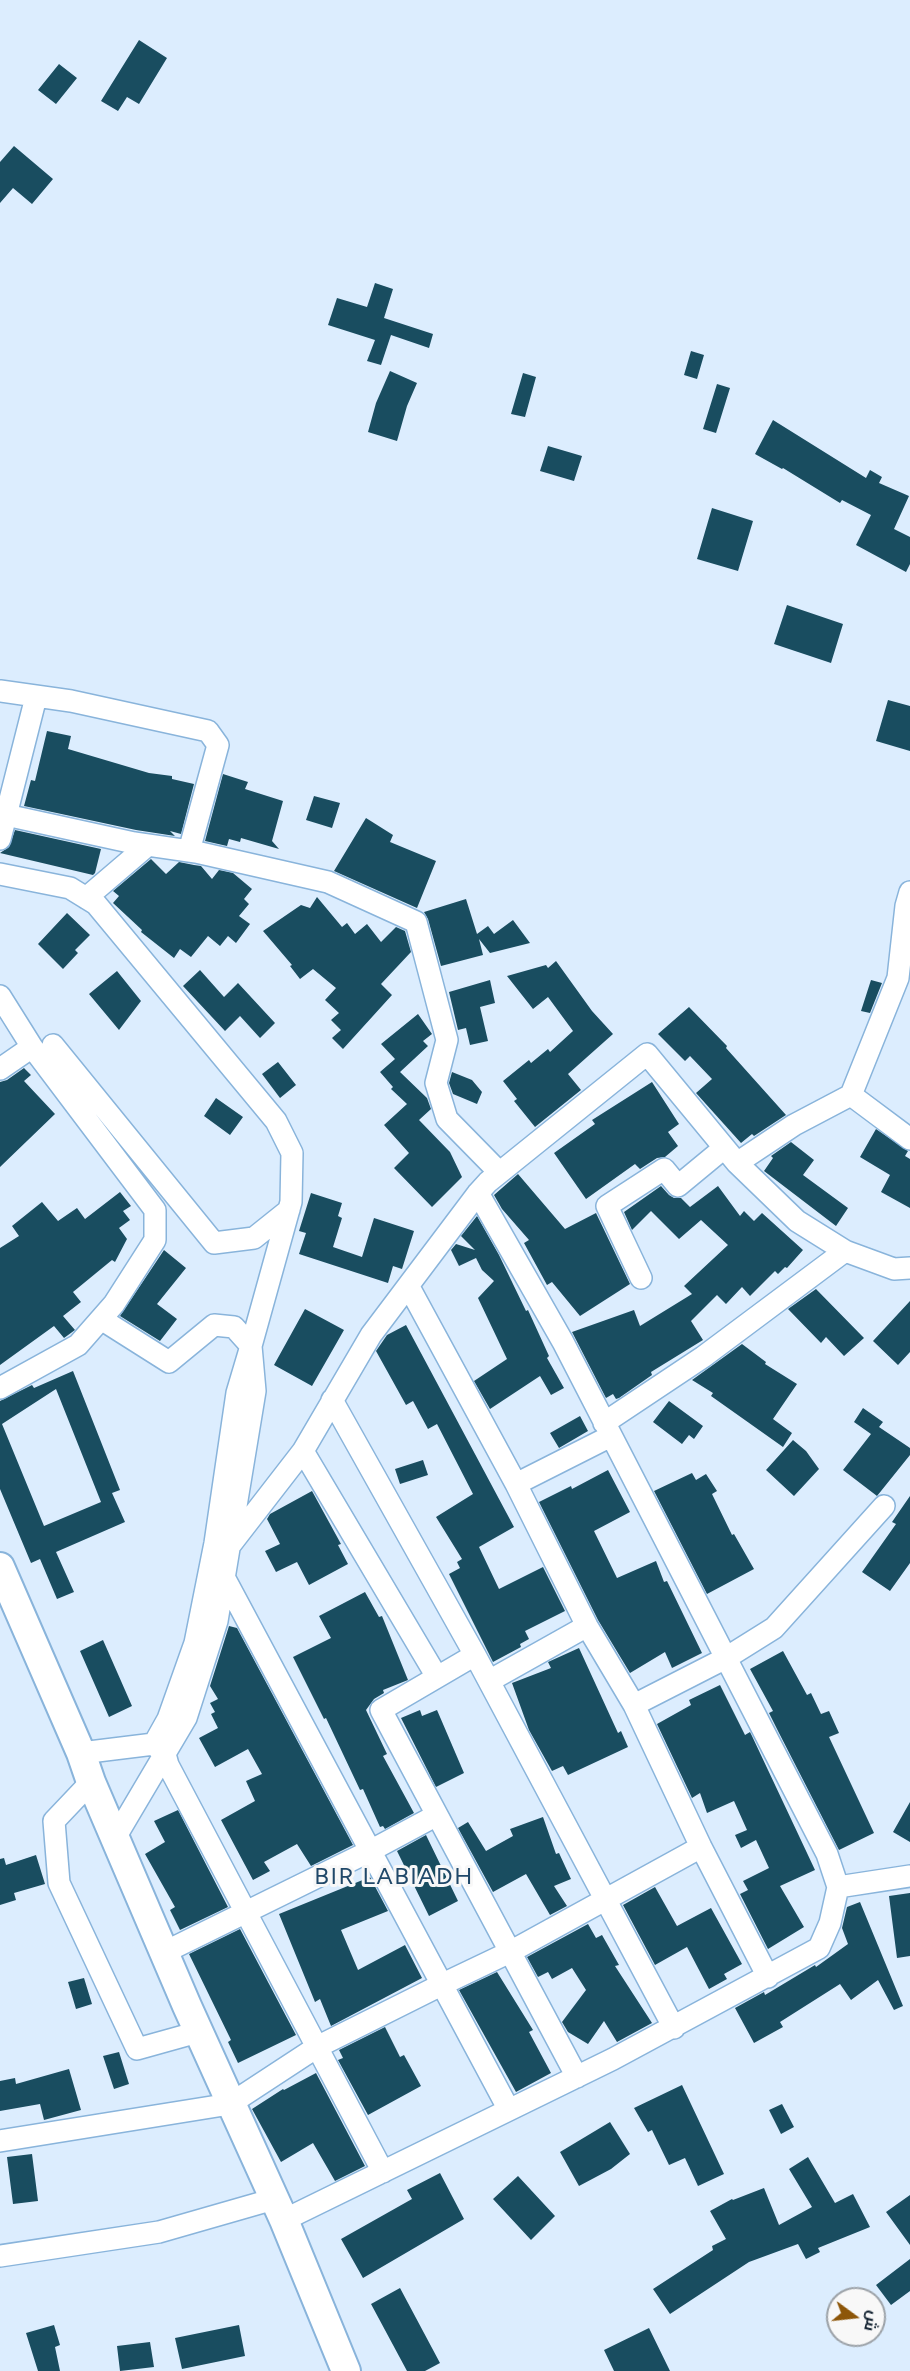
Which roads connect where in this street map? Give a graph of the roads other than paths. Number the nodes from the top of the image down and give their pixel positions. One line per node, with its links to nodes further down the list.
1 (0, 691): 2 (street)
2 (36, 698): 3 (street); 6 (street)
3 (6, 815): 4 (street); 5 (street)
4 (0, 839)
5 (148, 845): 6 (street); 9 (street)
6 (189, 851): 16 (street)
7 (0, 874): 9 (street)
8 (910, 892): 13 (street)
9 (86, 898): 18 (street)
10 (0, 996): 11 (street)
11 (42, 1046): 12 (street); 18 (street); 24 (street)
12 (0, 1069)
13 (851, 1095): 14 (street); 15 (street)
14 (910, 1138)
15 (731, 1156): 16 (street); 19 (street); 21 (street)
16 (500, 1173): 17 (street)
17 (478, 1193): 23 (street); 28 (street)
18 (289, 1210): 25 (street)
19 (845, 1251): 20 (street); 28 (street)
20 (902, 1269): 22 (street)
21 (641, 1278)
22 (910, 1286)
23 (409, 1287): 27 (street); 30 (street)
24 (101, 1319): 25 (street); 26 (street)
25 (251, 1346): 32 (street); 41 (street)
26 (0, 1388)
27 (332, 1400): 29 (street); 36 (street)
28 (607, 1429): 30 (street); 37 (street)
29 (303, 1451): 32 (street); 38 (street)
30 (516, 1484): 35 (street)
31 (884, 1506): 37 (street)
32 (228, 1546): 34 (street)
33 (0, 1567): 42 (main road)
34 (225, 1579): 41 (street); 47 (street)
35 (587, 1626): 39 (street); 40 (street)
36 (475, 1655): 38 (street); 39 (street)
37 (726, 1658): 40 (street); 49 (street)
38 (436, 1677): 44 (street)
39 (489, 1681): 50 (street)
40 (634, 1705): 46 (street)
41 (160, 1749): 42 (street); 45 (street); 51 (street)
42 (81, 1753): 43 (main road)
43 (91, 1782): 45 (main road); 57 (street)
44 (437, 1815): 47 (street); 53 (street)
45 (115, 1838): 52 (main road)
46 (701, 1847): 50 (street); 54 (street)
47 (370, 1851): 51 (street); 55 (street)
48 (910, 1875): 49 (street)
49 (838, 1887): 54 (street)
50 (606, 1900): 53 (street); 56 (street)
51 (246, 1912): 52 (street); 58 (street)
52 (165, 1952): 57 (main road)
53 (510, 1952): 55 (street); 59 (street)
54 (768, 1977): 56 (street)
55 (442, 1984): 58 (street); 61 (street)
56 (674, 2028): 59 (street)
57 (198, 2032): 60 (main road)
58 (317, 2047): 60 (street); 63 (street)
59 (577, 2077): 61 (street)
60 (230, 2104): 62 (street); 64 (main road)
61 (509, 2110): 63 (street)
62 (0, 2140)
63 (383, 2172): 64 (street)
64 (279, 2210): 65 (street); 66 (main road)
65 (0, 2256)
66 (346, 2371)

